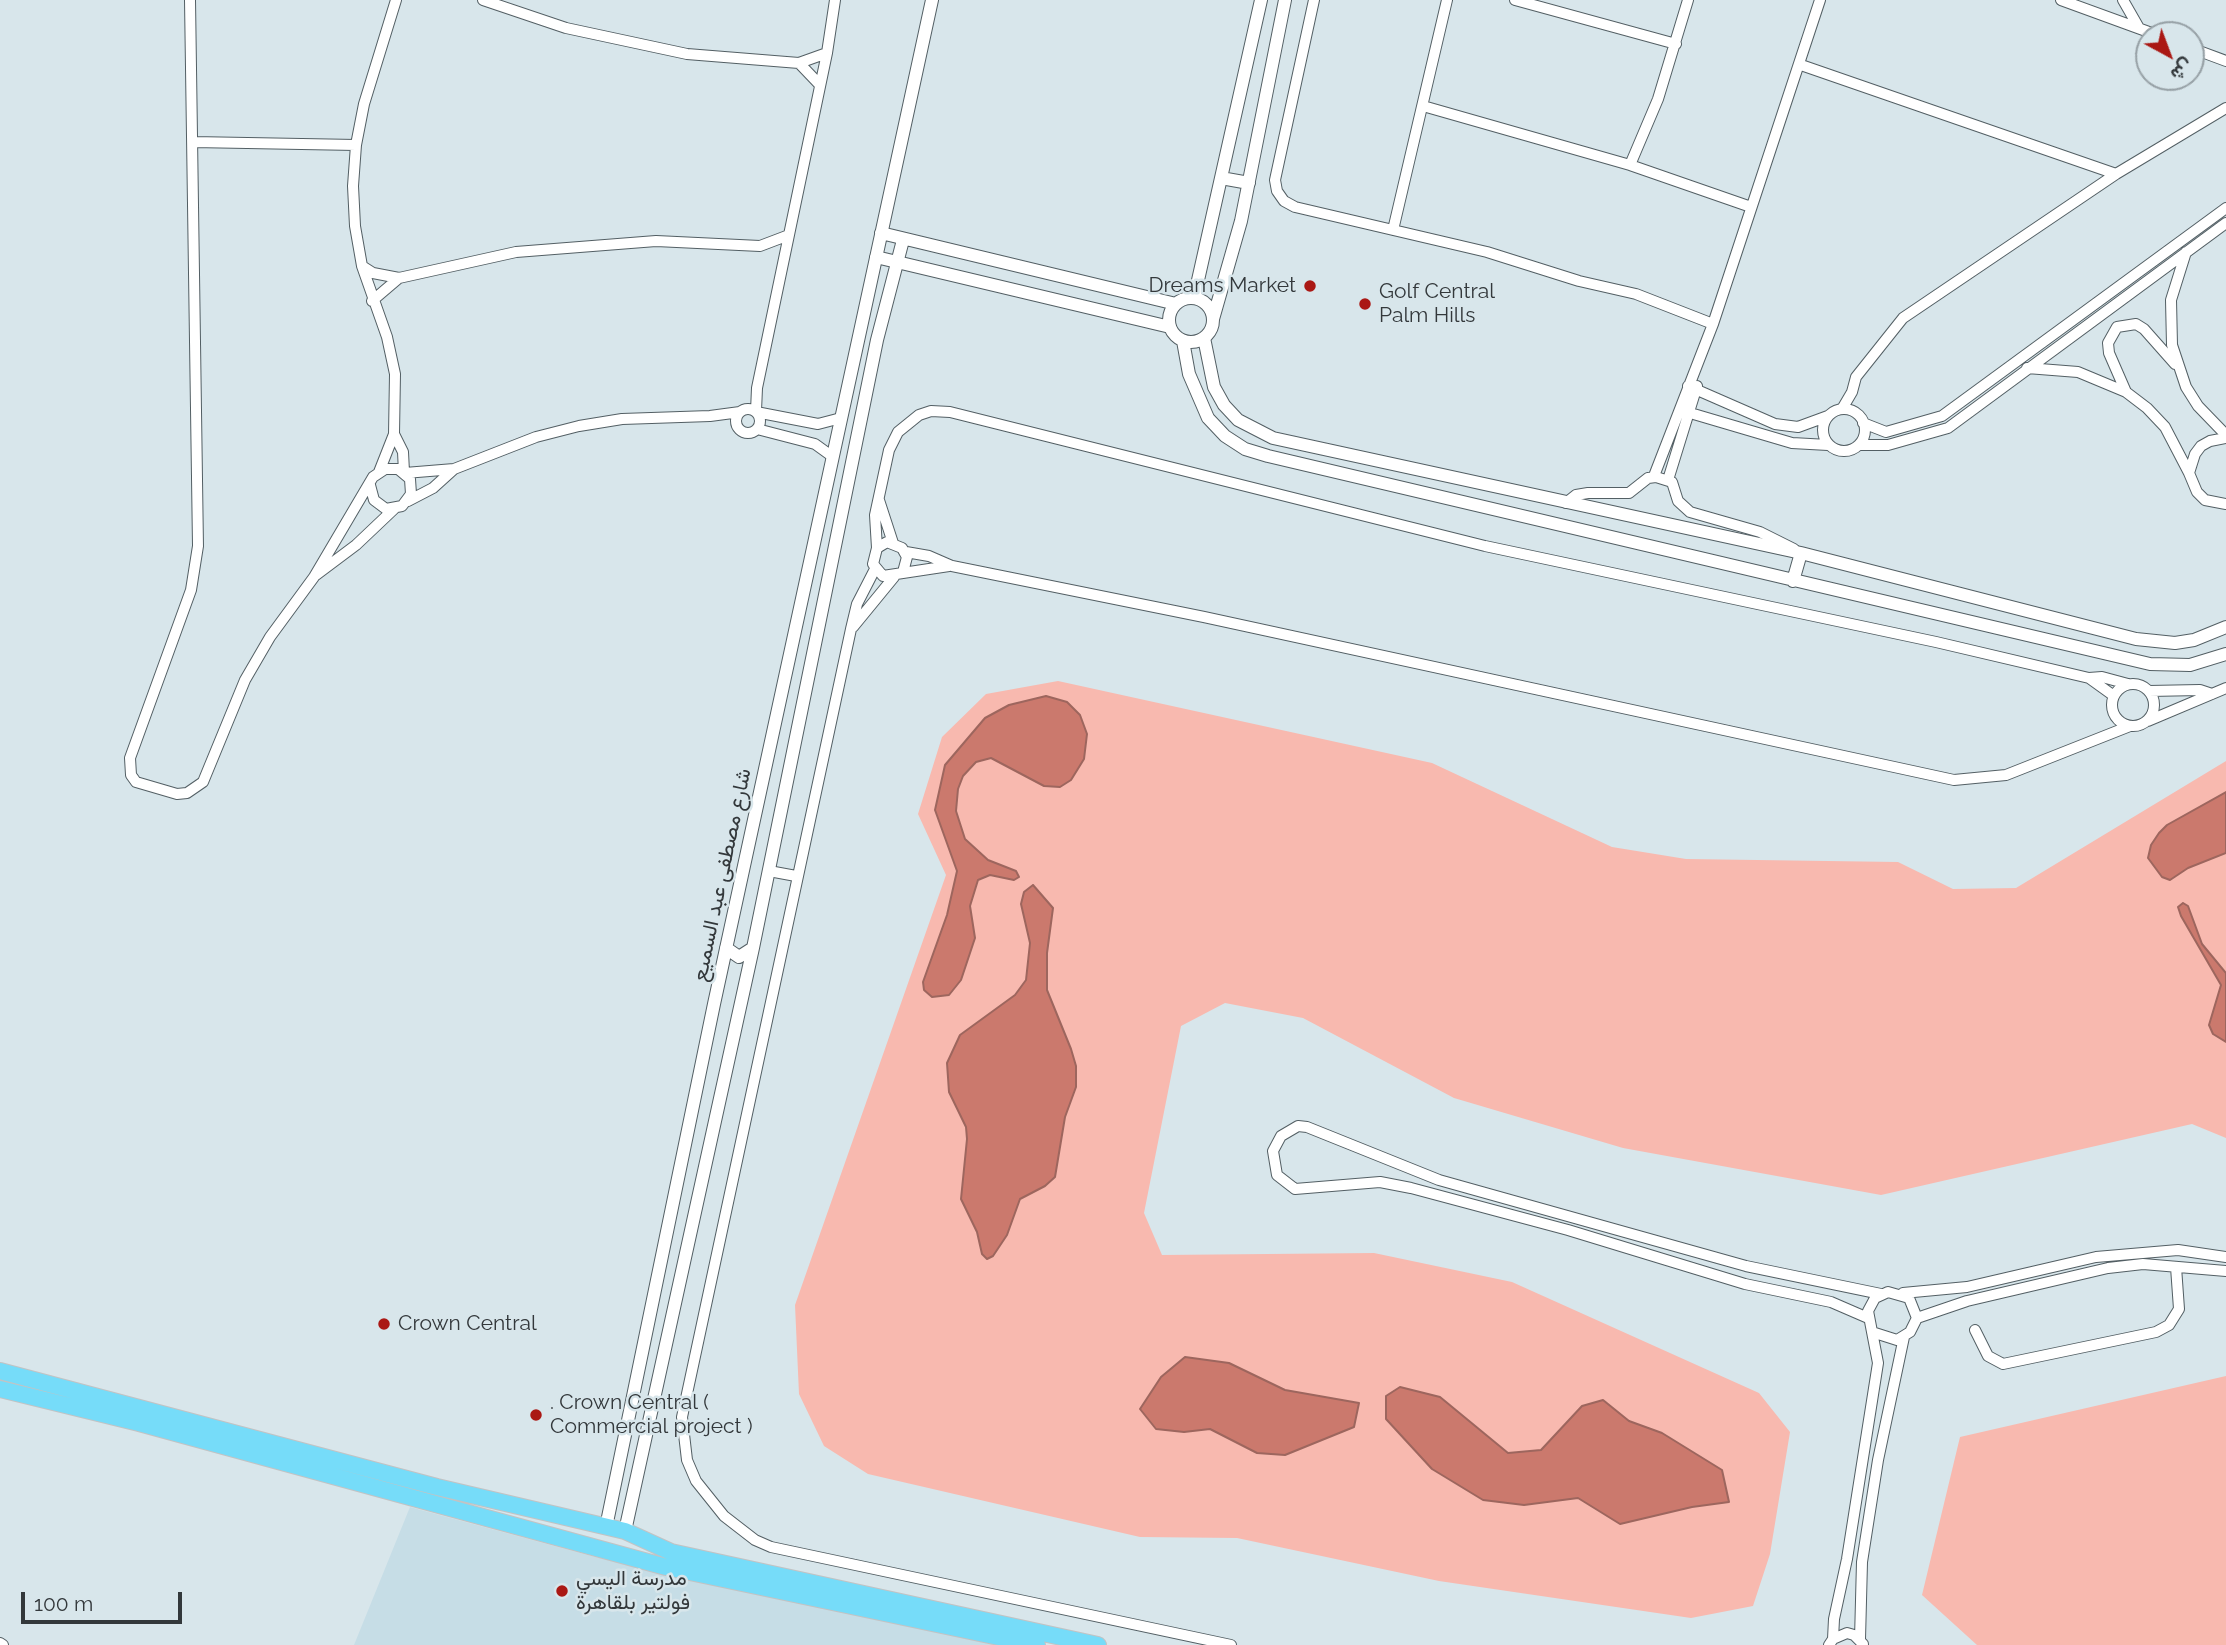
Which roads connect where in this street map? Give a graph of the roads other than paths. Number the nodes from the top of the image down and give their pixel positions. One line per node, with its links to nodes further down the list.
1 (190, 0): 26 (street)
2 (396, 0): 27 (street)
3 (483, 0): 21 (street)
4 (835, 0): 18 (street)
5 (932, 0): 36 (street, شارع مصطفى عبد السميع)
6 (1261, 0): 30 (street)
7 (1285, 0): 31 (street)
8 (1314, 0): 35 (street)
9 (1447, 0): 24 (street)
10 (1516, 0): 17 (street)
11 (1688, 0): 17 (street)
12 (1820, 0): 22 (street)
13 (2061, 0): 16 (street)
14 (2123, 0): 15 (street)
15 (2135, 21)
16 (2135, 27)
17 (1676, 44): 28 (street)
18 (827, 53): 21 (street); 23 (street)
19 (2205, 53): 20 (street)
20 (2226, 61)
21 (799, 63): 23 (street)
22 (1801, 65): 29 (street); 32 (street)
23 (820, 86): 37 (street)
24 (1423, 106): 28 (street); 35 (street)
25 (2226, 108): 29 (street)
26 (193, 142): 27 (street); 93 (street)
27 (356, 145): 44 (street)
28 (1630, 165): 32 (street)
29 (2116, 174): 58 (street)
30 (1221, 178): 31 (street); 46 (street)
31 (1249, 183): 49 (street)
32 (1751, 206): 50 (street)
33 (2226, 208): 64 (street)
34 (2226, 223): 40 (street)
35 (1392, 230): 50 (street)
36 (881, 233): 38 (street); 41 (street, شارع مصطفى عبد السميع)
37 (789, 235): 39 (street); 43 (street)
38 (903, 240): 42 (street); 48 (street)
39 (760, 246): 43 (street); 45 (street)
40 (2187, 250): 54 (street); 55 (street)
41 (876, 257): 42 (street); 63 (street, شارع مصطفى عبد السميع)
42 (898, 262): 51 (street); 108 (street)
43 (782, 265): 59 (street)
44 (362, 266): 45 (street); 47 (street)
45 (399, 278): 47 (street)
46 (1194, 298): 48 (street); 49 (street)
47 (372, 302): 67 (street)
48 (1176, 304): 51 (street)
49 (1213, 319): 52 (street)
50 (1713, 324): 56 (street)
51 (1170, 327): 53 (street)
52 (1204, 338): 53 (street); 79 (street)
53 (1183, 341): 85 (street)
54 (2177, 366): 57 (street); 68 (street)
55 (2027, 368): 57 (street); 70 (street)
56 (1693, 388): 60 (street); 62 (street)
57 (2126, 392): 75 (street)
58 (1842, 409): 62 (street); 64 (street)
59 (749, 411): 61 (street); 63 (street); 65 (street); 66 (street)
60 (1685, 412): 69 (street); 76 (street); 77 (street)
61 (710, 416): 65 (street); 72 (street)
62 (1828, 416): 69 (street)
63 (841, 418): 71 (street, شارع مصطفى عبد السميع)
64 (1863, 423): 70 (street)
65 (738, 427): 66 (street)
66 (757, 429): 71 (street)
67 (394, 434): 73 (street); 74 (street)
68 (2226, 437): 75 (street)
69 (1828, 445): 70 (street)
70 (1860, 445)
71 (833, 457): 110 (street, شارع مصطفى عبد السميع)
72 (454, 469): 74 (street); 81 (street)
73 (379, 471): 74 (street); 78 (street)
74 (405, 473): 81 (street)
75 (2189, 473): 83 (street)
76 (1654, 476): 77 (street); 82 (street)
77 (1668, 480): 89 (street)
78 (370, 485): 84 (street); 93 (street)
79 (1491, 486): 82 (street); 85 (street)
80 (880, 500): 86 (street); 87 (street); 98 (street)
81 (408, 501): 84 (street)
82 (1566, 503): 89 (street)
83 (2226, 504)
84 (394, 509): 93 (street)
85 (1486, 509): 94 (street)
86 (893, 543): 87 (street); 88 (street)
87 (877, 548): 91 (street)
88 (905, 552): 90 (street); 92 (street)
89 (1801, 553): 94 (street); 95 (street)
90 (952, 566): 92 (street); 107 (street)
91 (875, 569): 92 (street); 96 (street)
92 (898, 574): 96 (street)
93 (314, 577)
94 (1793, 581): 97 (street)
95 (2226, 627)
96 (851, 629): 109 (street)
97 (2226, 654)
98 (2089, 678): 99 (street); 103 (street)
99 (2129, 684): 101 (street); 103 (street)
100 (2226, 688): 102 (street)
101 (2149, 691): 102 (street); 105 (street)
102 (2212, 694): 105 (street)
103 (2114, 695): 104 (street)
104 (2116, 717): 106 (street); 107 (street)
105 (2143, 724): 106 (street)
106 (2130, 726): 107 (street)
107 (2100, 738)
108 (769, 871): 109 (street); 111 (street)
109 (796, 876): 136 (street)
110 (726, 948): 111 (street); 112 (street, شارع مصطفى عبد السميع)
111 (753, 948): 113 (street)
112 (714, 1004): 113 (street); 128 (street, شارع مصطفى عبد السميع)
113 (738, 1012): 129 (street)
114 (1573, 1217): 115 (street); 115 (street); 120 (street)
115 (1569, 1230): 121 (street)
116 (2226, 1257): 119 (street)
117 (2176, 1267): 118 (street); 122 (street); 123 (street)
118 (2226, 1271)
119 (1903, 1293): 120 (street); 122 (street)
120 (1881, 1294): 121 (street)
121 (1868, 1318): 124 (street)
122 (1917, 1318): 125 (street)
123 (1975, 1330)
124 (1875, 1333): 125 (street); 130 (street)
125 (1904, 1337): 131 (street)
126 (0, 1371): 128 (main road)
127 (0, 1389): 134 (main road)
128 (606, 1527): 129 (main road)
129 (625, 1531): 135 (main road)
130 (1847, 1559): 131 (street); 132 (street)
131 (1862, 1562): 133 (street)
132 (1831, 1642): 133 (street)
133 (1862, 1642)
134 (1037, 1645)
135 (1098, 1645)
136 (1231, 1645)

